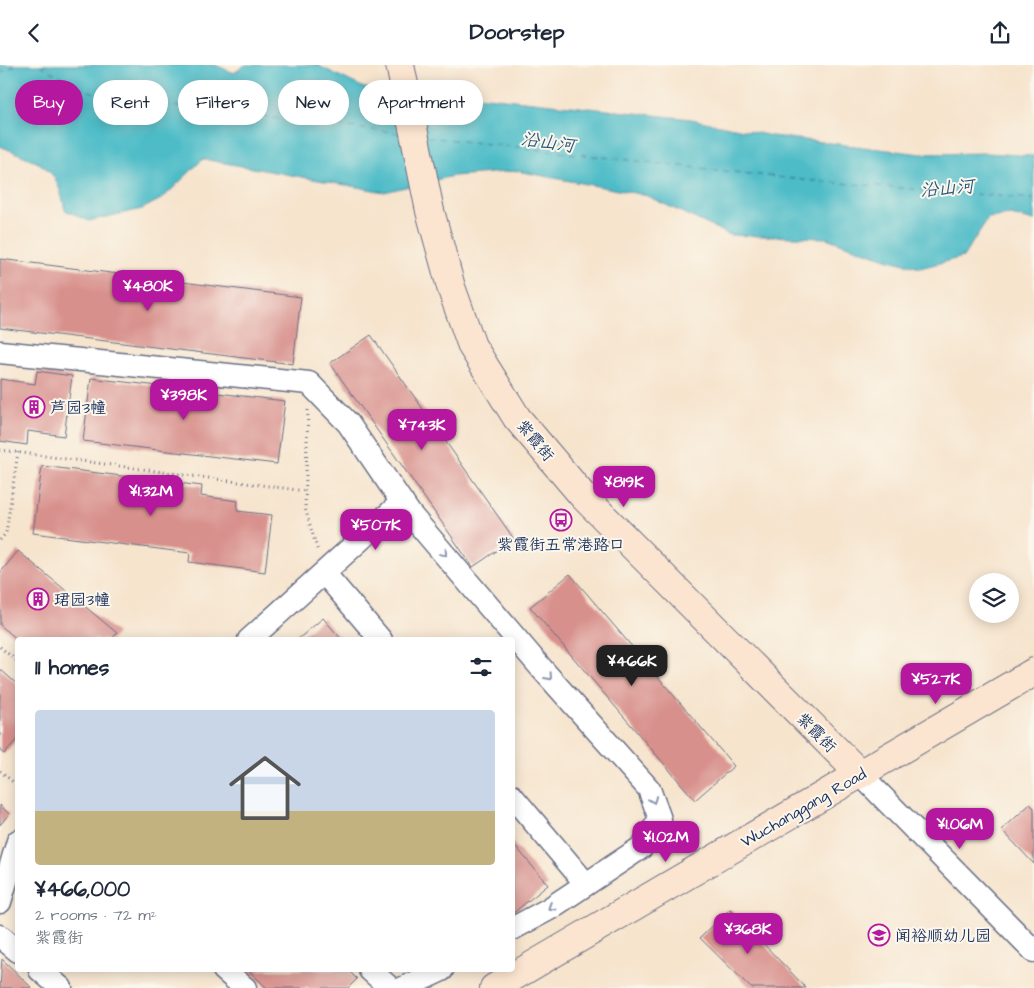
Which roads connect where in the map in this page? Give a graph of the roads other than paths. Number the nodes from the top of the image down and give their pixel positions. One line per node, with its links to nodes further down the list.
1 (400, 65): 8 (street, 紫霞街)
2 (0, 352): 3 (street)
3 (402, 502): 4 (street); 11 (street, one-way to 11)
4 (325, 574): 5 (street); 6 (street)
5 (253, 637)
6 (378, 637)
7 (1034, 672): 8 (street, Wuchanggang Road)
8 (860, 774): 16 (street); 25 (street, Wuchanggang Road)
9 (515, 800): 11 (street)
10 (15, 851): 12 (street)
11 (586, 883): 13 (street, one-way to 13)
12 (0, 901)
13 (515, 927)
14 (0, 935): 15 (street)
15 (15, 948)
16 (1034, 951)
17 (42, 972): 21 (street)
18 (226, 972): 22 (street)
19 (372, 972): 23 (street)
20 (439, 978): 24 (street)
21 (61, 988)
22 (245, 988)
23 (390, 988)
24 (404, 988)
25 (494, 988)

